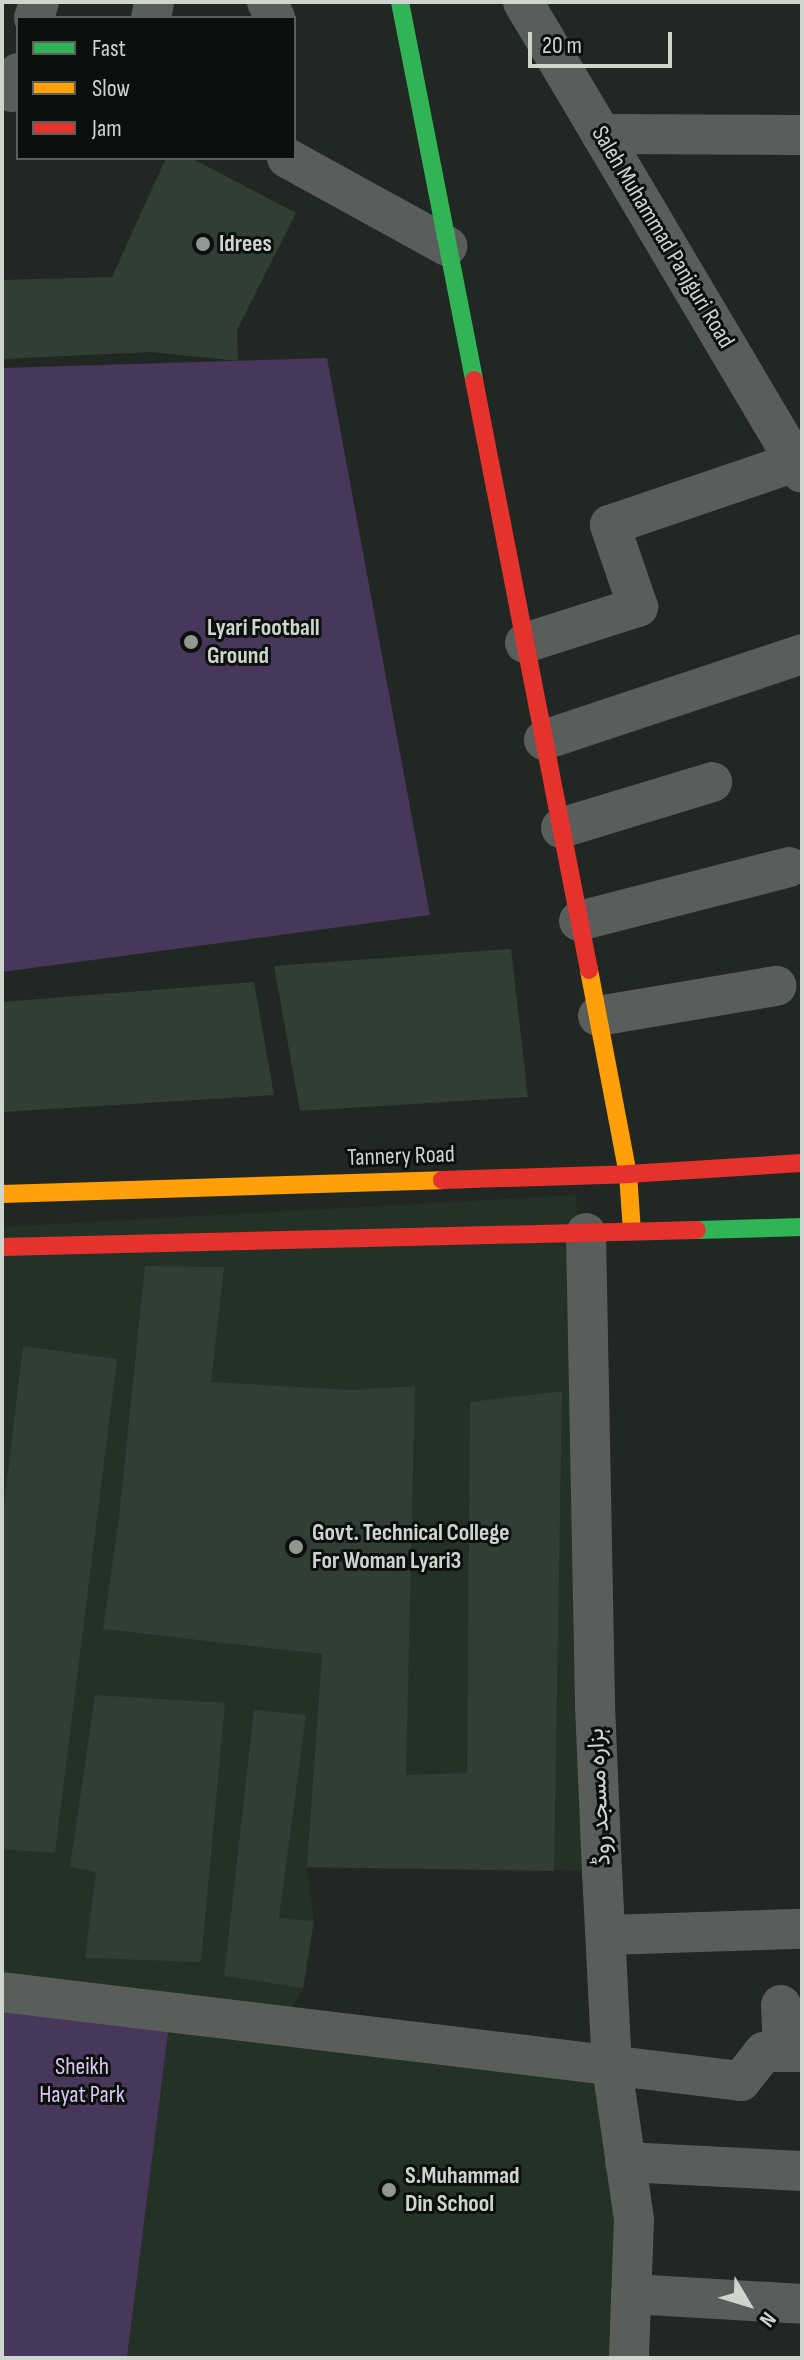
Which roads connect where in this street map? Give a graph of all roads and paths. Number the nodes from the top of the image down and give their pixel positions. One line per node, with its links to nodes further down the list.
1 (400, 2): 6 (main road)
2 (523, 2): 3 (street, Saleh Muhammad Panjguri Road)
3 (601, 134): 4 (street); 7 (street, Saleh Muhammad Panjguri Road)
4 (802, 135)
5 (291, 160): 6 (street)
6 (447, 246): 8 (main road)
7 (799, 467): 8 (street)
8 (525, 643): 10 (main road)
9 (802, 654): 10 (street)
10 (544, 740): 12 (main road)
11 (712, 782): 12 (street)
12 (561, 828): 14 (main road)
13 (789, 867): 14 (street)
14 (579, 921): 16 (main road)
15 (776, 986): 16 (street)
16 (598, 1016): 18 (main road)
17 (802, 1163): 18 (main road, Tannery Road)
18 (628, 1174): 19 (main road, Tannery Road); 21 (main road)
19 (2, 1194)
20 (802, 1227): 21 (main road)
21 (632, 1231): 22 (main road)
22 (586, 1233): 23 (main road); 25 (street, ہزارہ مسجد روڈ)
23 (2, 1247)
24 (802, 1929): 25 (street)
25 (606, 1935): 29 (street, ہزارہ مسجد روڈ)
26 (2, 1992): 29 (street)
27 (781, 2005): 28 (street)
28 (793, 2052): 29 (street)
29 (612, 2067): 30 (street, ہزارہ مسجد روڈ)
30 (625, 2162): 31 (street); 32 (street, ہزارہ مسجد روڈ)
31 (802, 2171)
32 (631, 2294): 33 (street); 34 (street, ہزارہ مسجد روڈ)
33 (802, 2304)
34 (629, 2358)

